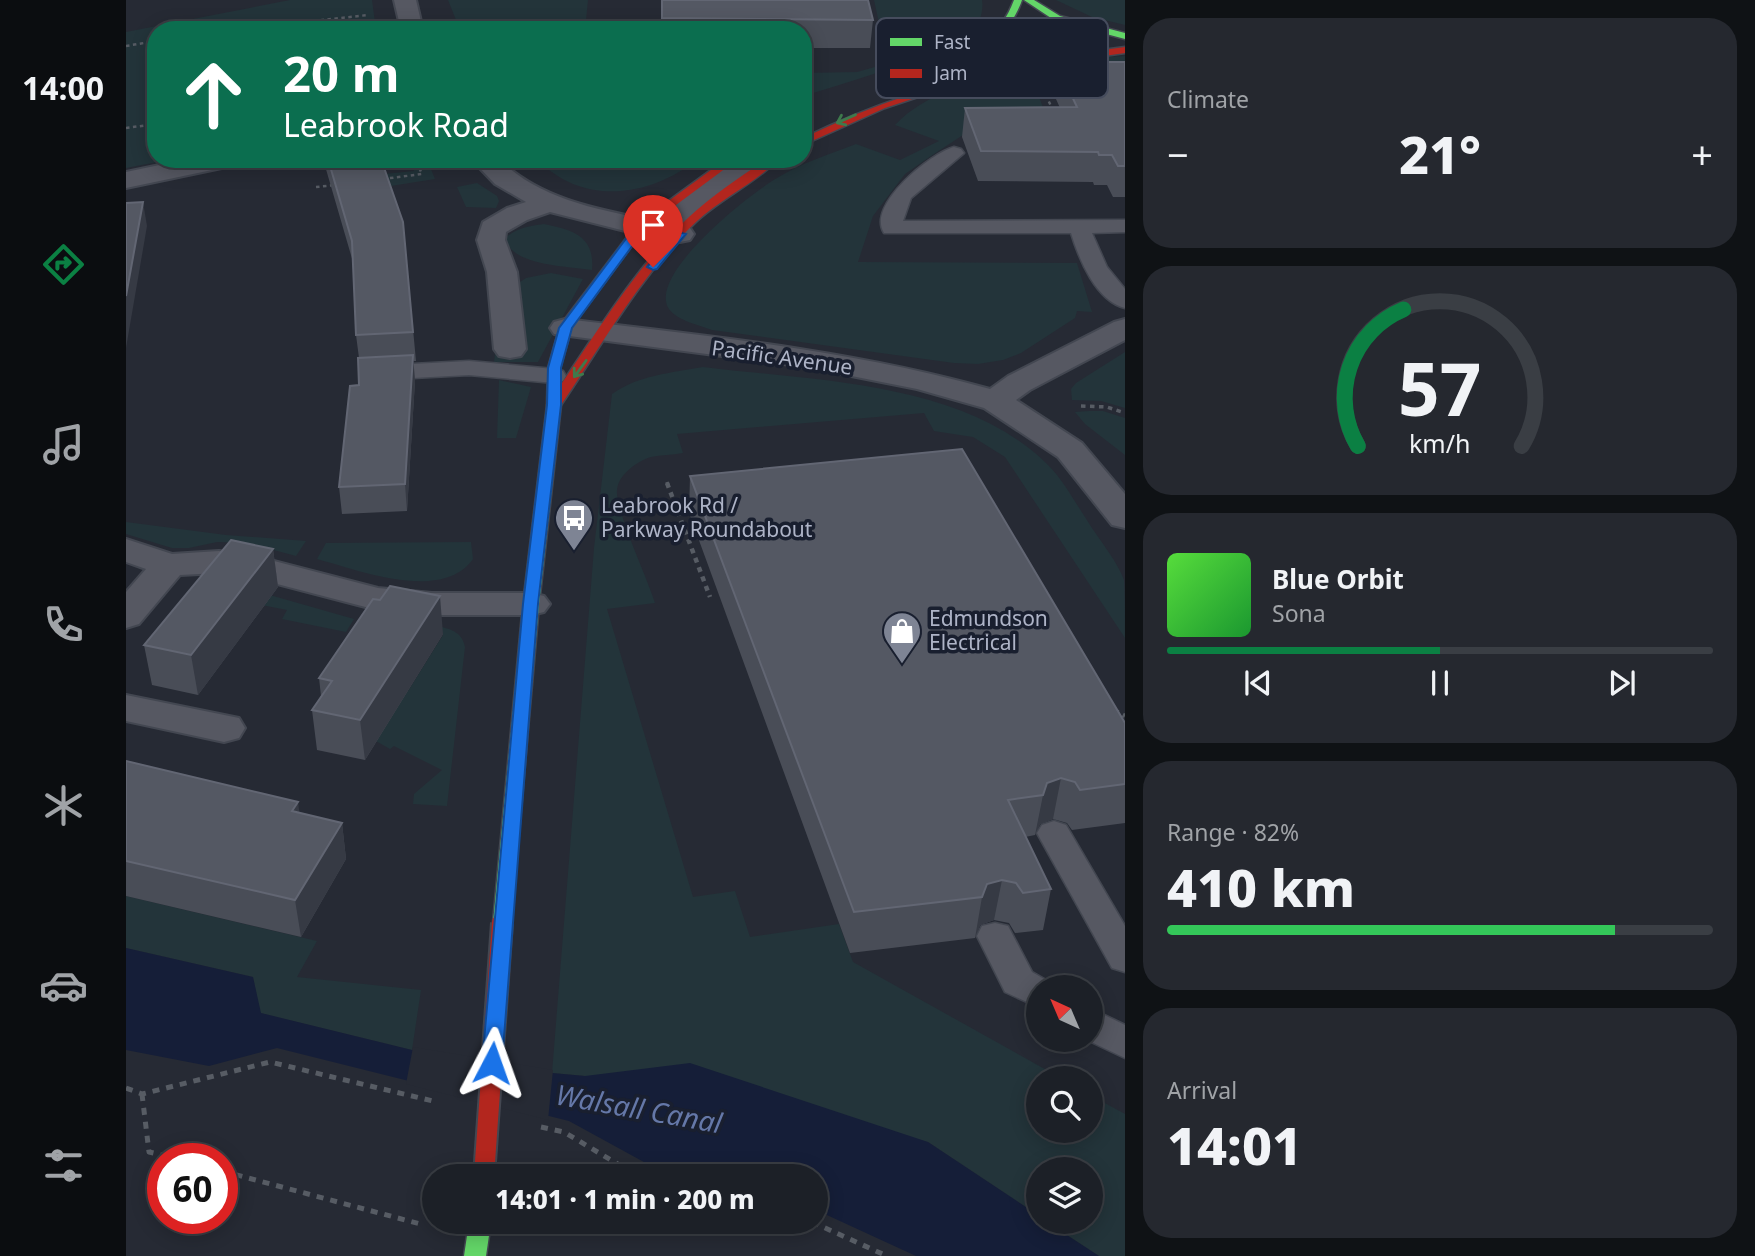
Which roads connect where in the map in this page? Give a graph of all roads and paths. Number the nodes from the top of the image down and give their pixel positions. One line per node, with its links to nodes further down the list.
1 (1018, 0): 4 (main road)
2 (1028, 0): 5 (main road)
3 (408, 14): 6 (path)
4 (1015, 18)
5 (1057, 18)
6 (330, 21)
7 (1108, 32): 8 (main road)
8 (1125, 36)
9 (147, 42): 10 (path)
10 (126, 46)
11 (900, 98): 14 (main road, one-way to 14)
12 (147, 125): 13 (path)
13 (126, 128)
14 (812, 137)
15 (954, 153): 27 (lane)
16 (184, 168): 22 (street)
17 (419, 168): 23 (path)
18 (494, 168): 26 (street)
19 (724, 168): 29 (main road)
20 (739, 168): 29 (street)
21 (761, 168): 29 (main road)
22 (126, 180)
23 (370, 180)
24 (343, 184): 25 (path)
25 (316, 187)
26 (552, 202): 29 (street); 34 (street)
27 (1079, 226): 28 (lane); 30 (lane)
28 (1125, 226)
29 (661, 230): 31 (main road); 33 (main road)
30 (1125, 301)
31 (565, 328): 33 (street, Pacific Avenue); 36 (main road)
32 (1125, 328): 37 (street)
33 (606, 334): 37 (street, Pacific Avenue); 38 (main road, one-way to 38)
34 (510, 349)
35 (361, 374): 36 (lane)
36 (554, 376): 38 (main road)
37 (995, 401): 44 (street, Pacific Avenue)
38 (554, 405): 48 (main road)
39 (1078, 406): 40 (path)
40 (1125, 413)
41 (667, 482): 43 (path)
42 (704, 504): 43 (path)
43 (676, 507): 47 (path)
44 (1125, 517)
45 (126, 550): 46 (street)
46 (169, 565): 48 (street); 49 (street)
47 (710, 597)
48 (531, 604): 65 (main road, bridge)
49 (126, 616)
50 (126, 708): 53 (street)
51 (1112, 709): 52 (path)
52 (1125, 716)
53 (224, 729)
54 (1055, 833): 56 (lane)
55 (995, 936): 57 (lane)
56 (1125, 958)
57 (1026, 986)
58 (1103, 1030): 59 (lane)
59 (1125, 1043)
60 (126, 1088): 61 (path)
61 (142, 1094): 62 (path); 64 (path)
62 (443, 1103)
63 (537, 1126): 66 (path)
64 (148, 1143)
65 (485, 1164)
66 (618, 1164)
67 (238, 1175): 70 (path)
68 (828, 1229): 72 (path)
69 (478, 1234): 70 (main road)
70 (477, 1239): 71 (main road)
71 (475, 1256)
72 (887, 1256)

